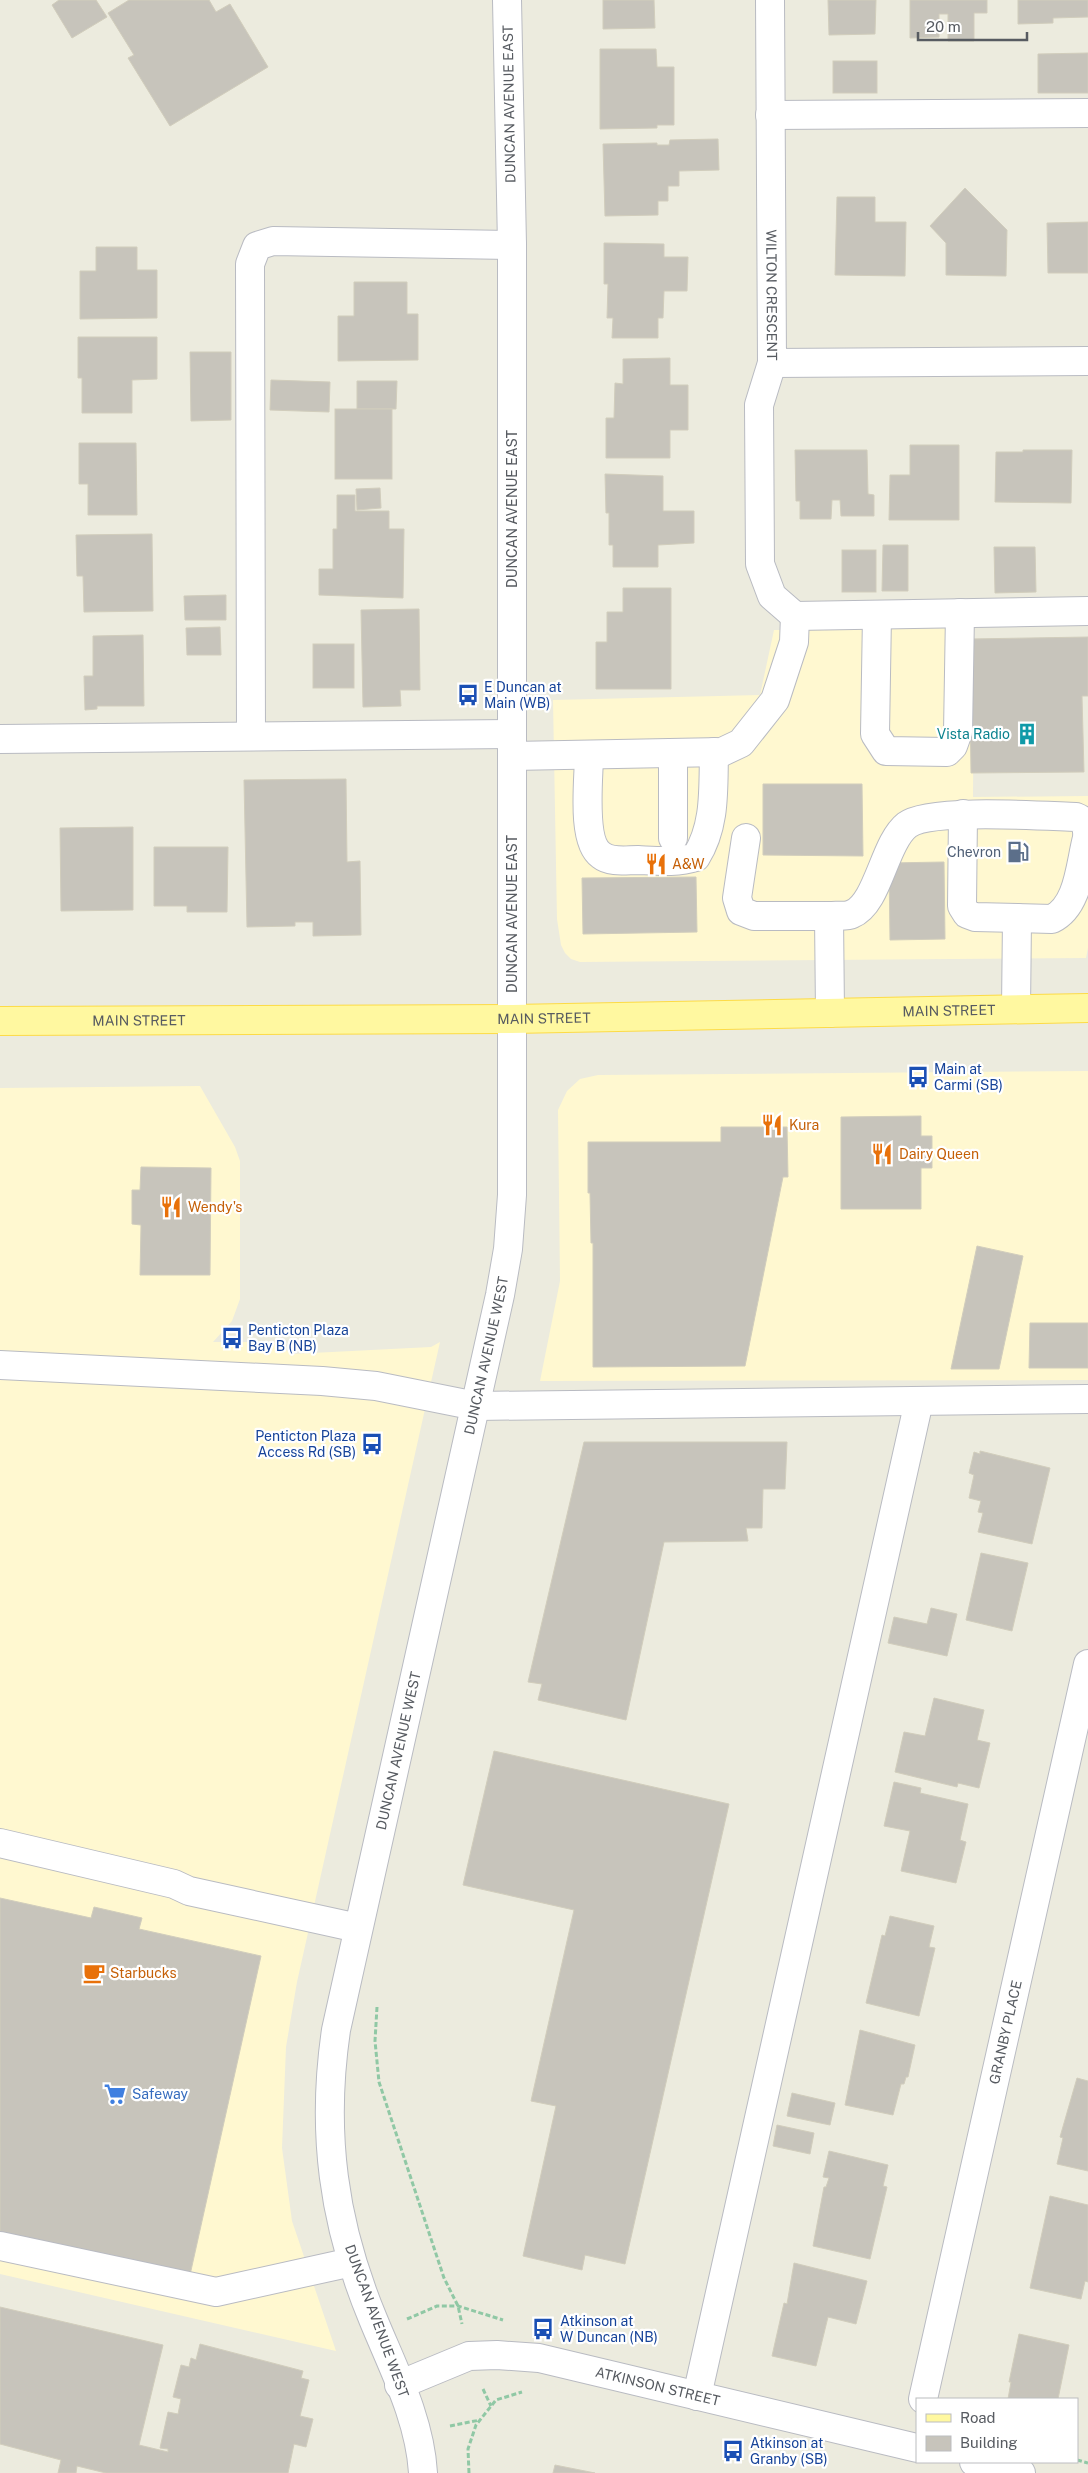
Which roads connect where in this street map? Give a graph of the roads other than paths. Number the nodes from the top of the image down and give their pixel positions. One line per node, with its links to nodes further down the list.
1 (507, 0): 5 (street, DUNCAN AVENUE EAST)
2 (770, 0): 4 (street, WILTON CRESCENT)
3 (1088, 113): 4 (street)
4 (770, 115): 7 (street, WILTON CRESCENT)
5 (512, 245): 12 (street); 14 (street, DUNCAN AVENUE EAST)
6 (1088, 361): 7 (street, WILTON CRESCENT)
7 (772, 363): 11 (street)
8 (1088, 611): 9 (street)
9 (960, 613): 10 (street); 10 (street)
10 (877, 615): 11 (street)
11 (795, 616): 15 (street)
12 (251, 736): 13 (street); 14 (street)
13 (0, 739)
14 (512, 745): 17 (street); 27 (street, DUNCAN AVENUE EAST)
15 (718, 752): 16 (street); 17 (street)
16 (673, 753): 17 (street); 19 (street)
17 (588, 755)
18 (963, 814): 21 (street); 22 (street); 23 (street)
19 (673, 838)
20 (746, 838): 22 (street)
21 (1088, 838): 23 (street)
22 (829, 916): 26 (street)
23 (1016, 918): 25 (street)
24 (1088, 1008): 25 (main road, MAIN STREET)
25 (1016, 1009): 26 (main road, MAIN STREET)
26 (830, 1013): 27 (main road, MAIN STREET)
27 (512, 1019): 28 (main road, MAIN STREET); 32 (street, DUNCAN AVENUE WEST)
28 (0, 1021)
29 (0, 1366): 32 (street)
30 (1088, 1399): 31 (street)
31 (919, 1401): 32 (street); 39 (street)
32 (476, 1406): 35 (street, DUNCAN AVENUE WEST)
33 (1088, 1664): 40 (street, GRANBY PLACE)
34 (0, 1843): 35 (street)
35 (358, 1928): 37 (street, DUNCAN AVENUE WEST)
36 (0, 2246): 37 (street)
37 (352, 2262): 38 (street, DUNCAN AVENUE WEST)
38 (400, 2385): 39 (street, ATKINSON STREET); 43 (street, DUNCAN AVENUE WEST)
39 (697, 2396): 41 (street, ATKINSON STREET)
40 (923, 2398)
41 (915, 2441)
42 (978, 2463): 44 (street)
43 (423, 2473)
44 (1021, 2473)

